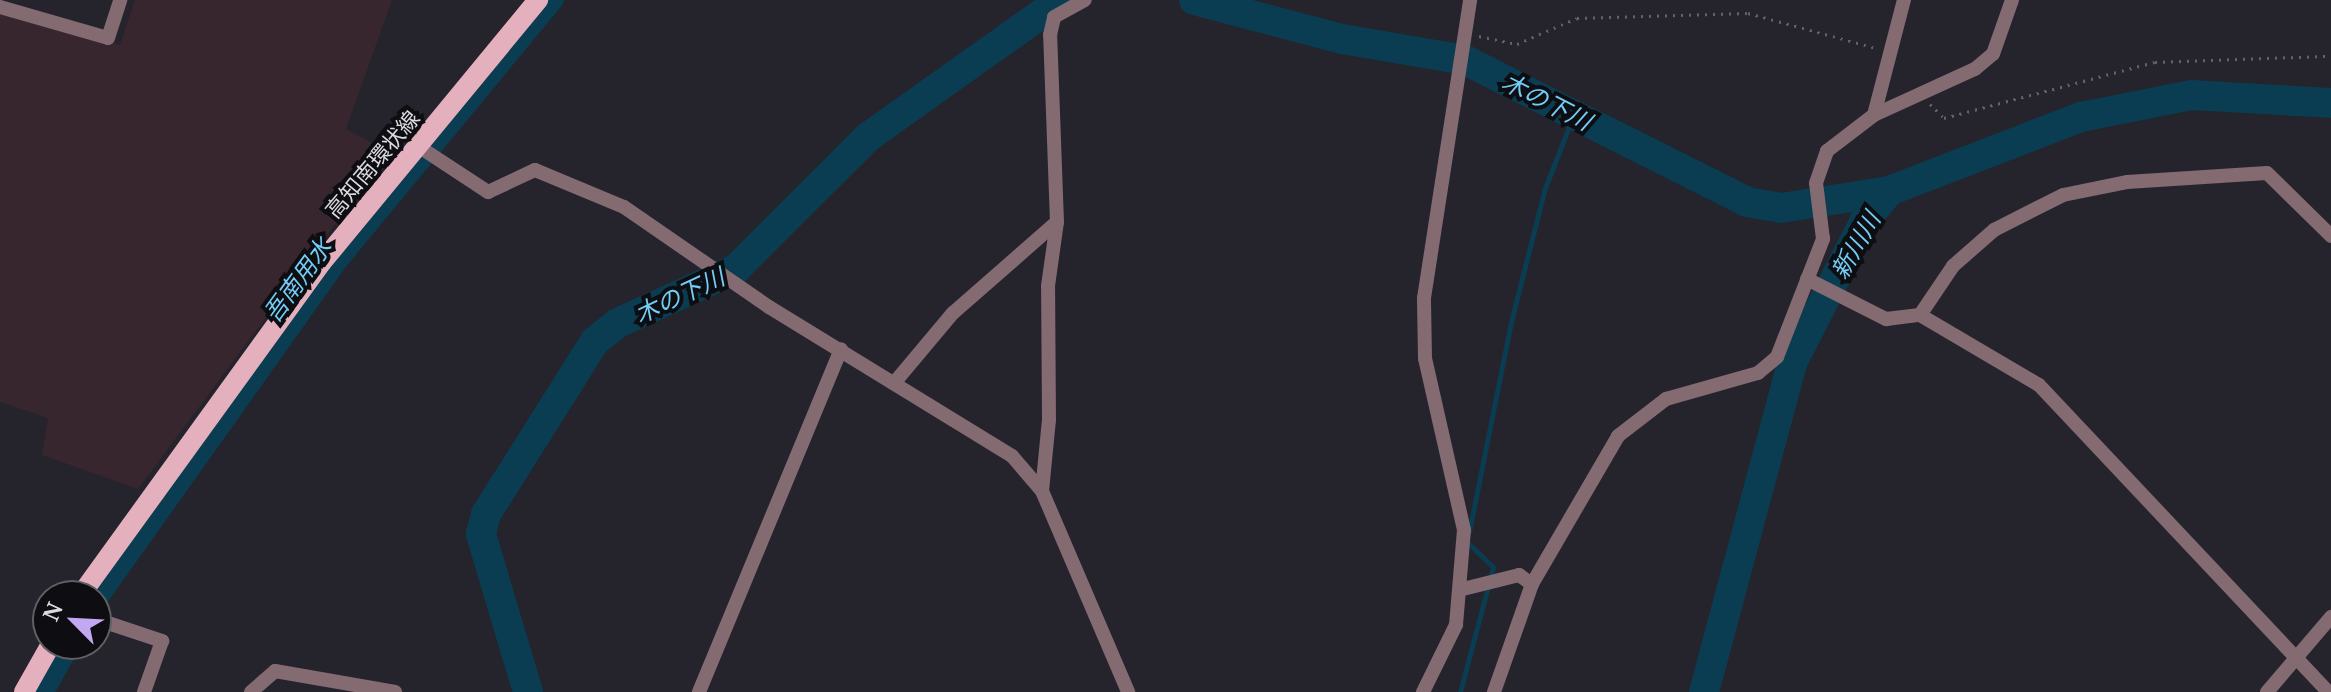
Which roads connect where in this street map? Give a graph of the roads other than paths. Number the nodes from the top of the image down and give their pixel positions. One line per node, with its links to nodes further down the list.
1 (120, 0): 7 (street)
2 (1085, 0): 10 (street)
3 (1470, 0): 19 (street)
4 (1904, 0): 8 (street)
5 (2012, 0): 8 (street)
6 (535, 1): 9 (main road, 高知南環状線)
7 (0, 7)
8 (1874, 115): 12 (street)
9 (423, 151): 14 (street); 17 (main road, 高知南環状線)
10 (1057, 222): 15 (street); 16 (street)
11 (2331, 236): 13 (street)
12 (1811, 281): 13 (street); 18 (street)
13 (1920, 315): 22 (street)
14 (841, 349): 15 (street); 28 (street)
15 (895, 382): 16 (street)
16 (1042, 491): 29 (street)
17 (92, 580)
18 (1532, 584): 19 (street); 31 (street)
19 (1459, 590): 30 (street)
20 (2331, 617): 22 (street)
21 (112, 624): 25 (street)
22 (2297, 655): 32 (street); 33 (street)
23 (42, 660): 24 (main road)
24 (24, 692)
25 (144, 692)
26 (251, 692): 27 (street)
27 (395, 692)
28 (699, 692)
29 (1128, 692)
30 (1423, 692)
31 (1494, 692)
32 (2267, 692)
33 (2328, 692)

